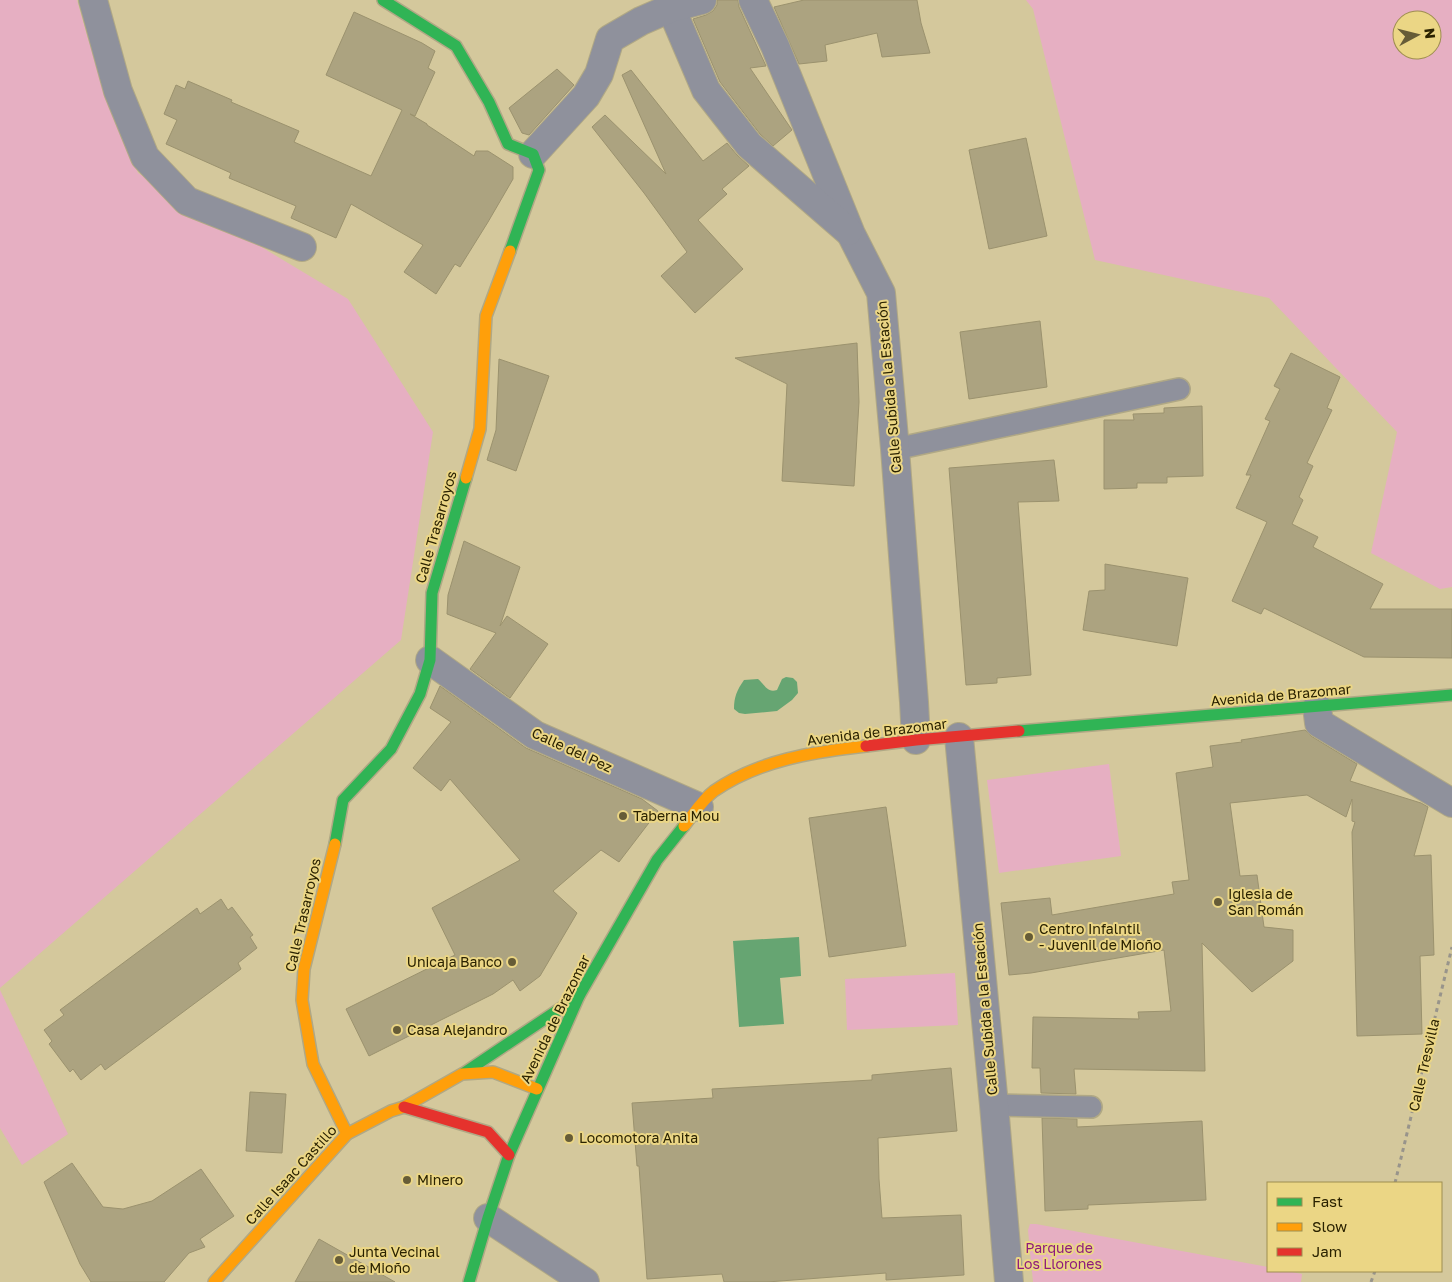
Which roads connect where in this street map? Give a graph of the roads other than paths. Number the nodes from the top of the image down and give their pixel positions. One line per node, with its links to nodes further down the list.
1 (93, 0): 8 (street)
2 (383, 0): 6 (main road)
3 (702, 0): 5 (street)
4 (753, 0): 7 (street, Calle Subida a la Estación)
5 (671, 8): 6 (street); 7 (street)
6 (533, 154): 11 (main road, Calle Trasarroyos)
7 (851, 234): 10 (street, Calle Subida a la Estación)
8 (302, 247)
9 (1180, 389): 10 (lane)
10 (895, 449): 15 (street, Calle Subida a la Estación)
11 (430, 660): 17 (street, Calle del Pez); 24 (main road, Calle Trasarroyos)
12 (1452, 695): 13 (main road, Avenida de Brazomar)
13 (1317, 707): 14 (main road, Avenida de Brazomar); 16 (street)
14 (958, 737): 15 (main road, Avenida de Brazomar); 21 (street, Calle Subida a la Estación)
15 (916, 740): 17 (main road, Avenida de Brazomar)
16 (1452, 803)
17 (699, 807): 18 (main road, Avenida de Brazomar)
18 (579, 996): 19 (main road, Calle Isaac Castillo); 20 (main road, Avenida de Brazomar)
19 (462, 1074): 20 (main road); 22 (main road, Calle Isaac Castillo)
20 (536, 1089): 25 (main road, Avenida de Brazomar)
21 (994, 1105): 23 (lane); 30 (street, Calle Subida a la Estación)
22 (404, 1107): 24 (main road, Calle Isaac Castillo); 25 (main road)
23 (1091, 1107)
24 (347, 1134): 27 (main road, Calle Isaac Castillo)
25 (509, 1156): 26 (main road, Avenida de Brazomar)
26 (488, 1218): 28 (main road, Avenida de Brazomar); 29 (street)
27 (214, 1282)
28 (469, 1282)
29 (585, 1282)
30 (1009, 1282)

